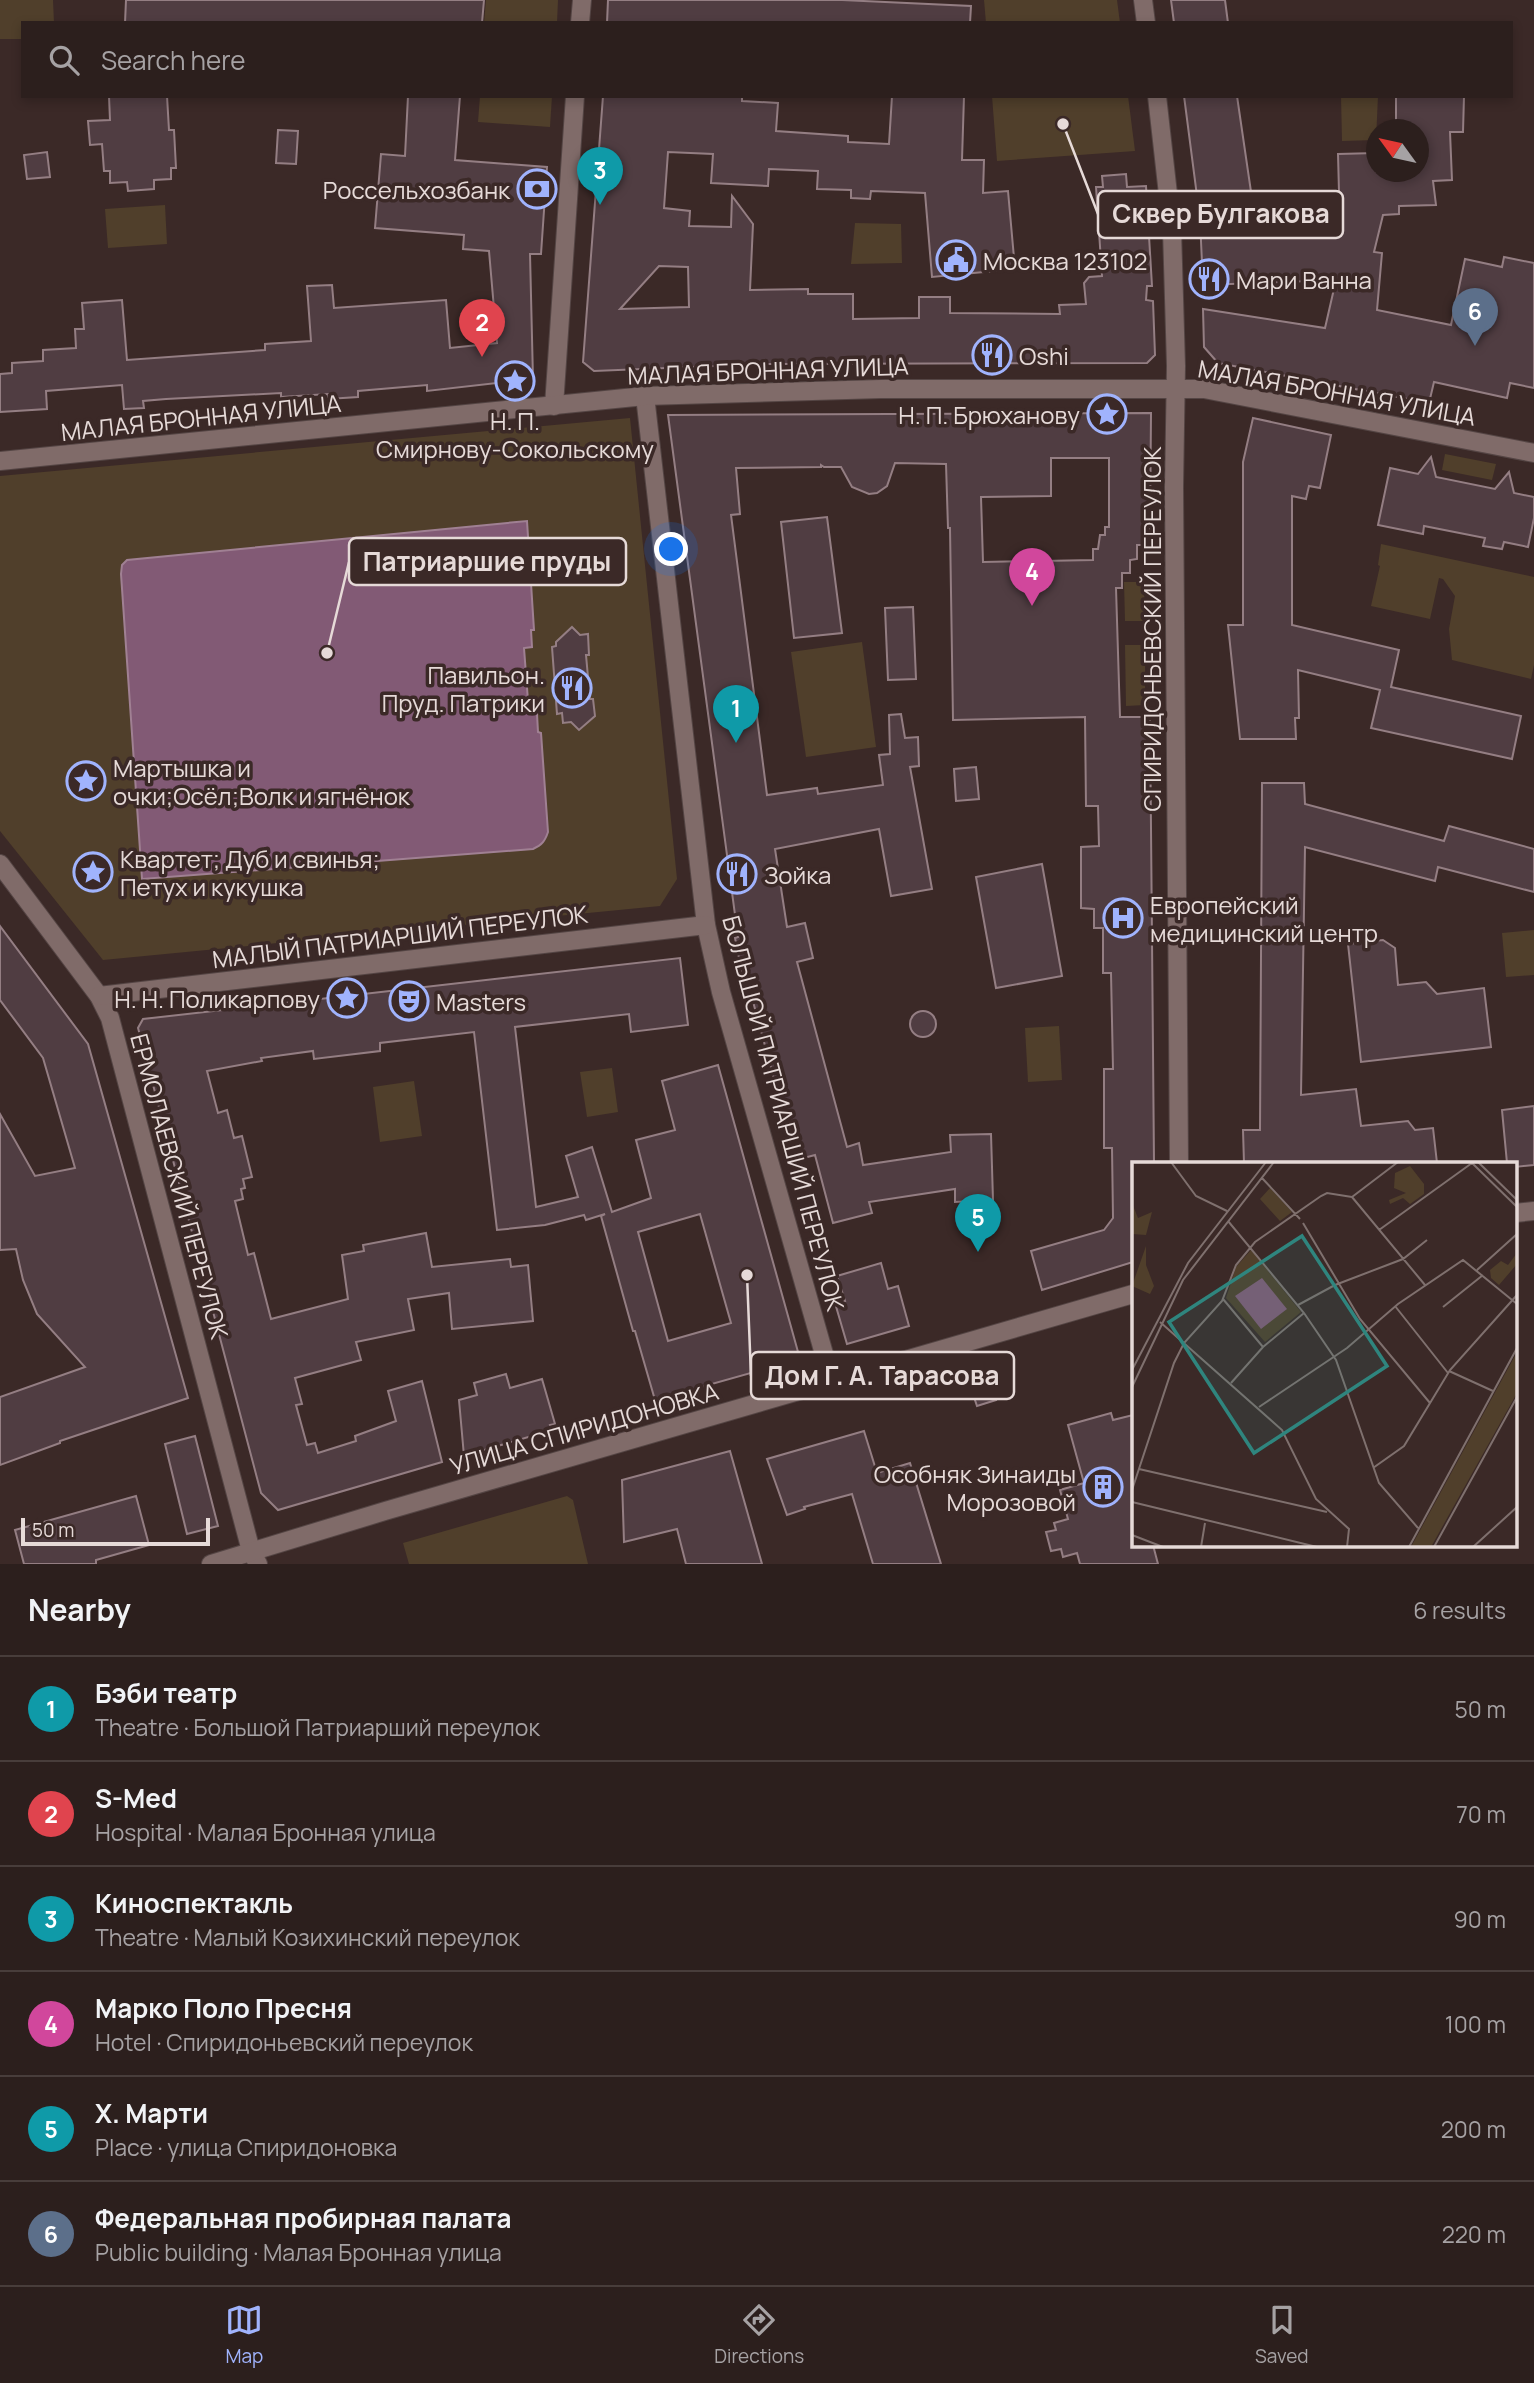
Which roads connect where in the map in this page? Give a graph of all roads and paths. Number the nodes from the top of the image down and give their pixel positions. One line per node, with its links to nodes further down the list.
1 (582, 0): 3 (street)
2 (1143, 0): 4 (street)
3 (580, 21)
4 (1146, 21)
5 (575, 98): 9 (street)
6 (1157, 98): 7 (street, СПИРИДОНЬЕВСКИЙ ПЕРЕУЛОК)
7 (1175, 388): 8 (street, МАЛАЯ БРОННАЯ УЛИЦА); 10 (street, МАЛАЯ БРОННАЯ УЛИЦА); 15 (street, СПИРИДОНЬЕВСКИЙ ПЕРЕУЛОК)
8 (645, 396): 9 (street, МАЛАЯ БРОННАЯ УЛИЦА); 13 (street, БОЛЬШОЙ ПАТРИАРШИЙ ПЕРЕУЛОК)
9 (554, 406): 11 (street, МАЛАЯ БРОННАЯ УЛИЦА)
10 (1534, 453)
11 (0, 461)
12 (0, 864): 14 (street, ЕРМОЛАЕВСКИЙ ПЕРЕУЛОК)
13 (706, 925): 14 (street, МАЛЫЙ ПАТРИАРШИЙ ПЕРЕУЛОК); 19 (street, БОЛЬШОЙ ПАТРИАРШИЙ ПЕРЕУЛОК)
14 (99, 996): 20 (street, ЕРМОЛАЕВСКИЙ ПЕРЕУЛОК)
15 (1179, 1162)
16 (1534, 1211): 17 (street)
17 (1516, 1213)
18 (1132, 1294): 19 (street, УЛИЦА СПИРИДОНОВКА)
19 (832, 1382): 20 (street, УЛИЦА СПИРИДОНОВКА)
20 (255, 1557): 21 (street, УЛИЦА СПИРИДОНОВКА)
21 (211, 1564)

